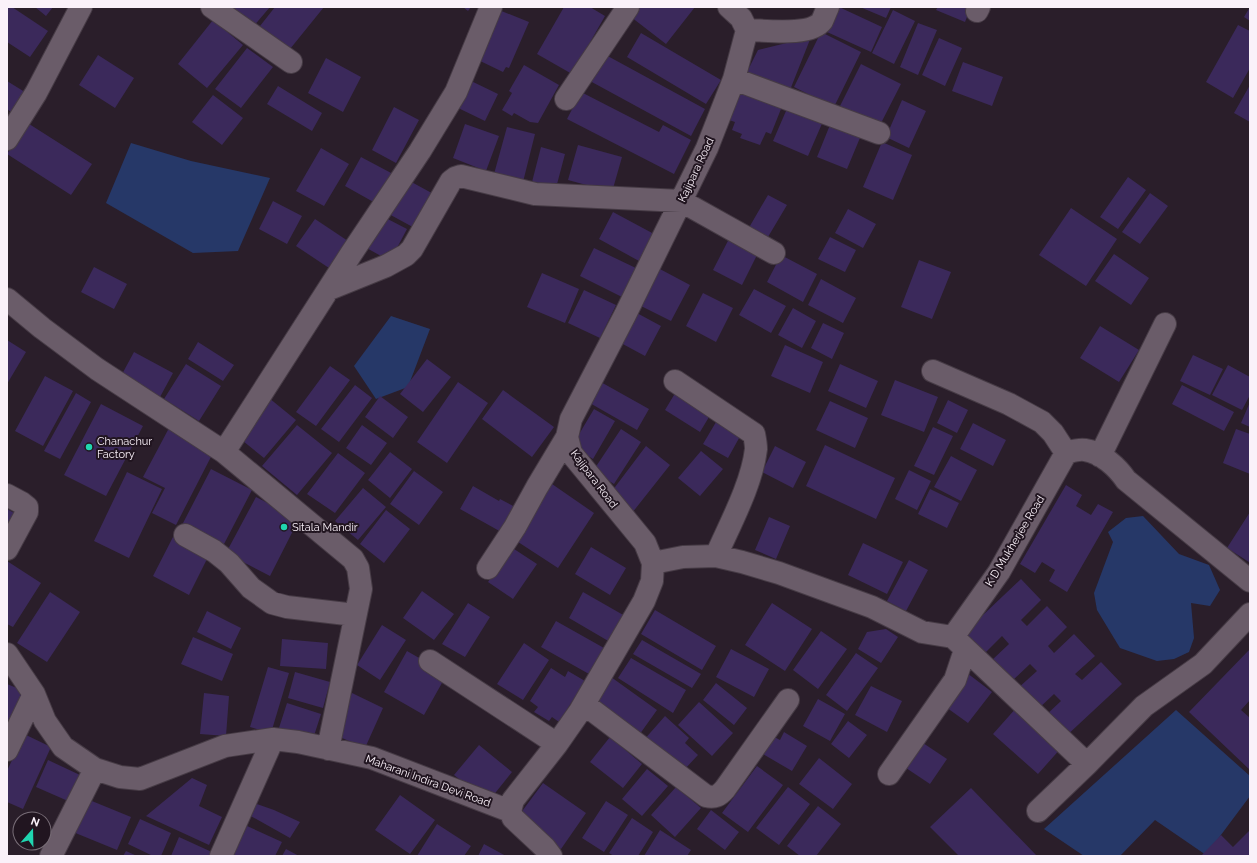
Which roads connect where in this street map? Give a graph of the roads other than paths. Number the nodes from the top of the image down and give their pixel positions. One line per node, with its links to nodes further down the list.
1 (81, 7): 12 (street)
2 (212, 7): 8 (street)
3 (491, 7): 15 (street)
4 (628, 7): 10 (street)
5 (729, 7): 7 (street)
6 (828, 7): 7 (street)
7 (746, 30): 9 (street, Kajipara Road)
8 (291, 62)
9 (734, 78): 11 (street); 13 (street, Kajipara Road)
10 (566, 98)
11 (879, 133)
12 (7, 139)
13 (681, 201): 14 (street); 15 (street); 20 (street, Kajipara Road)
14 (774, 253)
15 (329, 289): 21 (street)
16 (7, 299): 21 (street)
17 (1165, 324): 23 (street)
18 (933, 371): 22 (street)
19 (675, 381): 27 (street)
20 (567, 437): 28 (street, Kajipara Road); 29 (street)
21 (224, 452): 32 (street)
22 (1066, 453): 23 (street); 33 (street, K D Mukherjee Road)
23 (1100, 456): 30 (street)
24 (7, 494): 26 (street)
25 (185, 535): 32 (street)
26 (7, 549)
27 (716, 556): 28 (street); 33 (street)
28 (653, 563): 38 (street, Kajipara Road)
29 (488, 568)
30 (1250, 581)
31 (1250, 614): 43 (street)
32 (355, 616): 41 (street)
33 (959, 643): 43 (street); 45 (street, K D Mukherjee Road)
34 (7, 654): 36 (street, Maharani Indira Devi Road)
35 (430, 661): 40 (street)
36 (34, 694): 42 (street); 44 (street, Maharani Indira Devi Road)
37 (788, 700): 38 (street)
38 (584, 704): 40 (street, Kajipara Road)
39 (273, 740): 41 (street, Maharani Indira Devi Road); 44 (street, Maharani Indira Devi Road); 49 (street)
40 (557, 744): 46 (street, Kajipara Road)
41 (328, 749): 46 (street, Maharani Indira Devi Road)
42 (7, 750)
43 (1087, 764): 47 (street)
44 (95, 769): 48 (street)
45 (889, 774)
46 (510, 811): 50 (street)
47 (1038, 811)
48 (51, 856)
49 (222, 856)
50 (551, 856)

